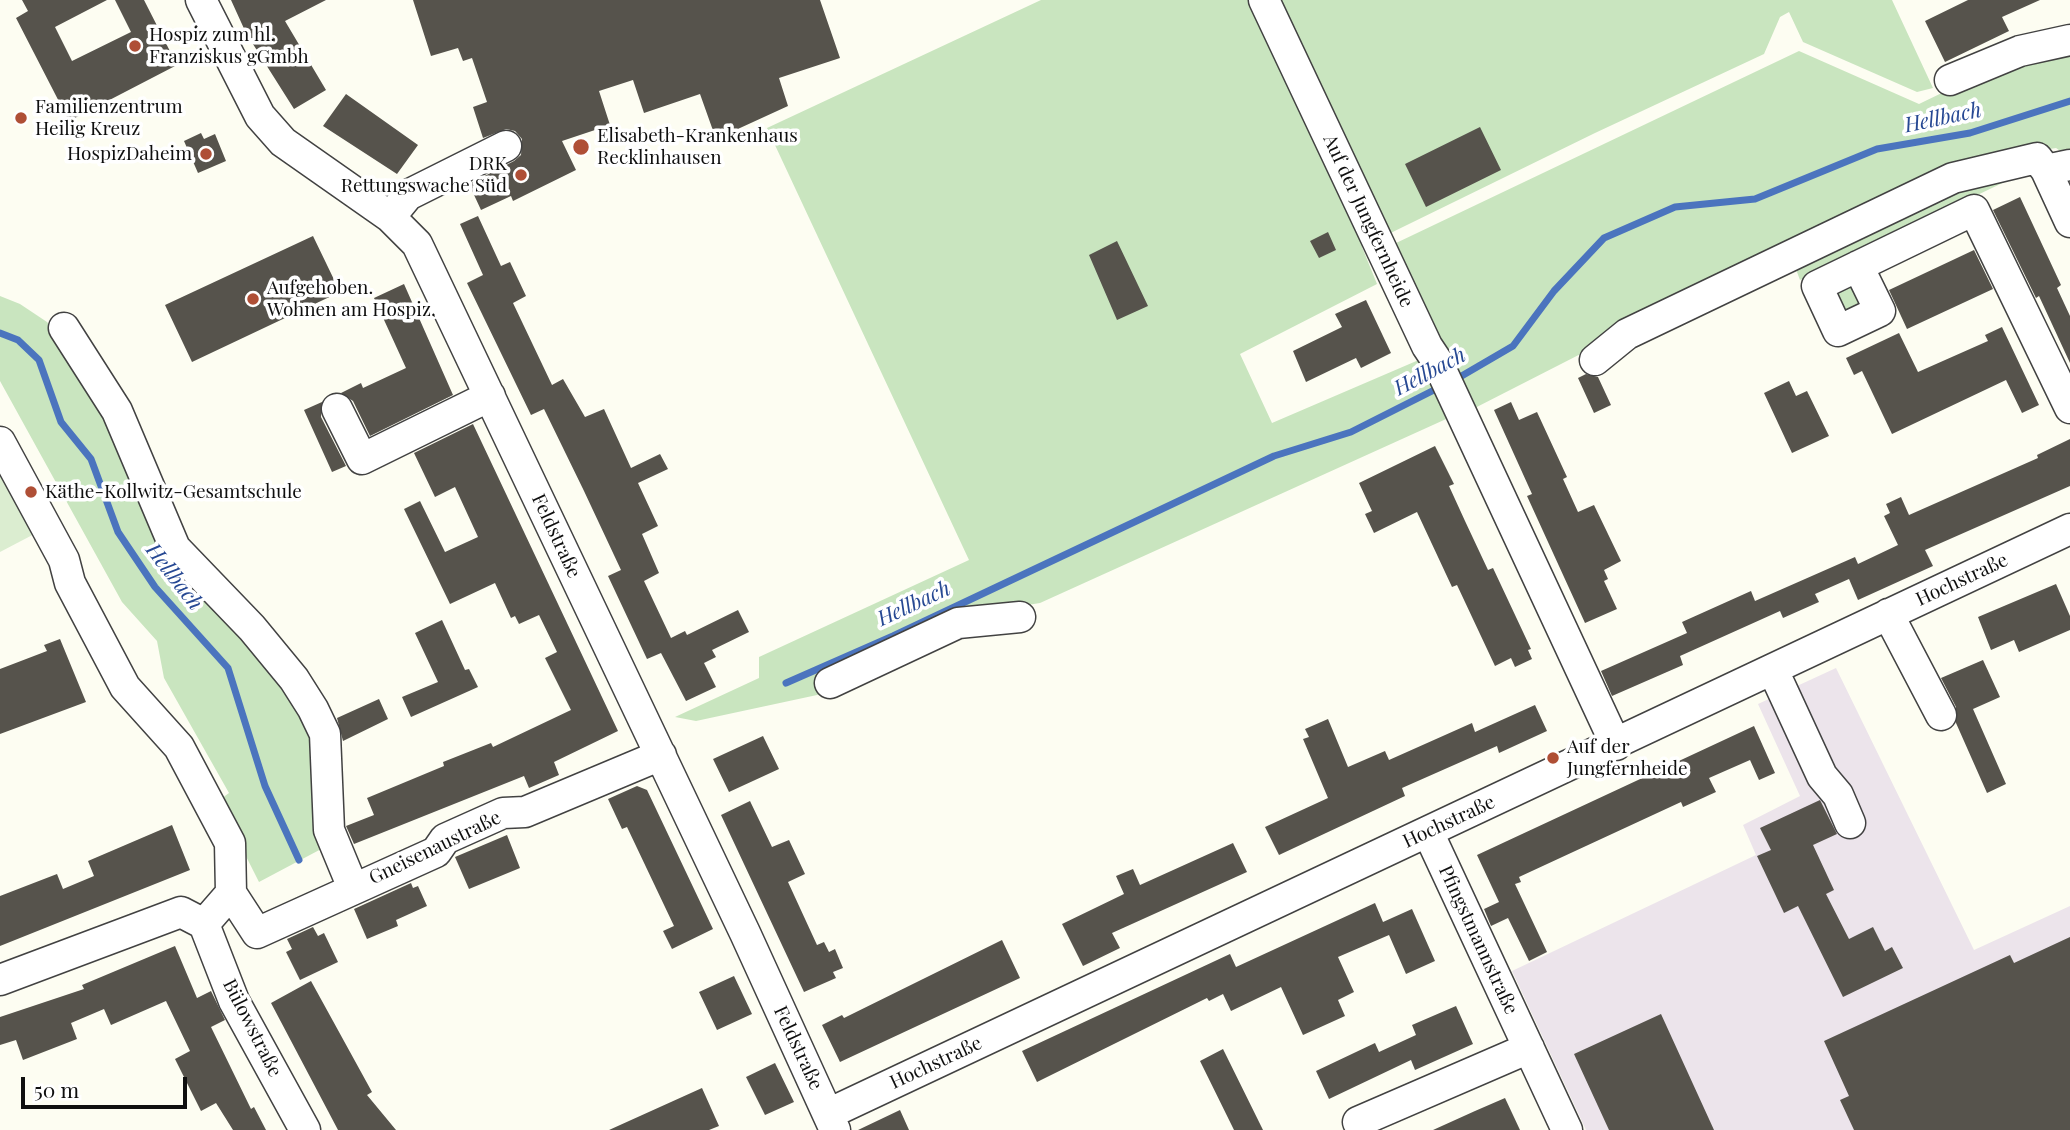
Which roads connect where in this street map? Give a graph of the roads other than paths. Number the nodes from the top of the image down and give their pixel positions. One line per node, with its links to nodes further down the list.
1 (201, 0): 7 (street, Feldstraße)
2 (1264, 0): 22 (street, Auf der Jungfernheide)
3 (2070, 40): 4 (street)
4 (1950, 80)
5 (506, 146): 7 (street)
6 (2058, 168): 8 (street); 11 (street)
7 (390, 217): 12 (street, Feldstraße)
8 (2070, 222)
9 (1858, 266): 13 (street)
10 (64, 328): 26 (street)
11 (1595, 360)
12 (490, 396): 14 (street); 23 (street, Feldstraße)
13 (2070, 408)
14 (337, 409)
15 (0, 442): 27 (street)
16 (2070, 529): 17 (street, Hochstraße)
17 (1888, 614): 19 (street, Hochstraße); 21 (street)
18 (1020, 617): 20 (street)
19 (1773, 670): 22 (street, Hochstraße); 24 (street)
20 (830, 684)
21 (1941, 715)
22 (1616, 745): 25 (street, Hochstraße)
23 (661, 755): 26 (street, Gneisenaustraße); 31 (street, Feldstraße)
24 (1850, 823)
25 (1428, 832): 30 (street, Pfingstmannstraße); 31 (street, Hochstraße)
26 (353, 888): 27 (street, Gneisenaustraße)
27 (231, 893): 28 (street)
28 (204, 924): 29 (street); 33 (street, Bülowstraße)
29 (0, 980)
30 (1529, 1048): 32 (street); 34 (street, Pfingstmannstraße)
31 (832, 1122)
32 (1357, 1122)
33 (305, 1130)
34 (1567, 1130)

